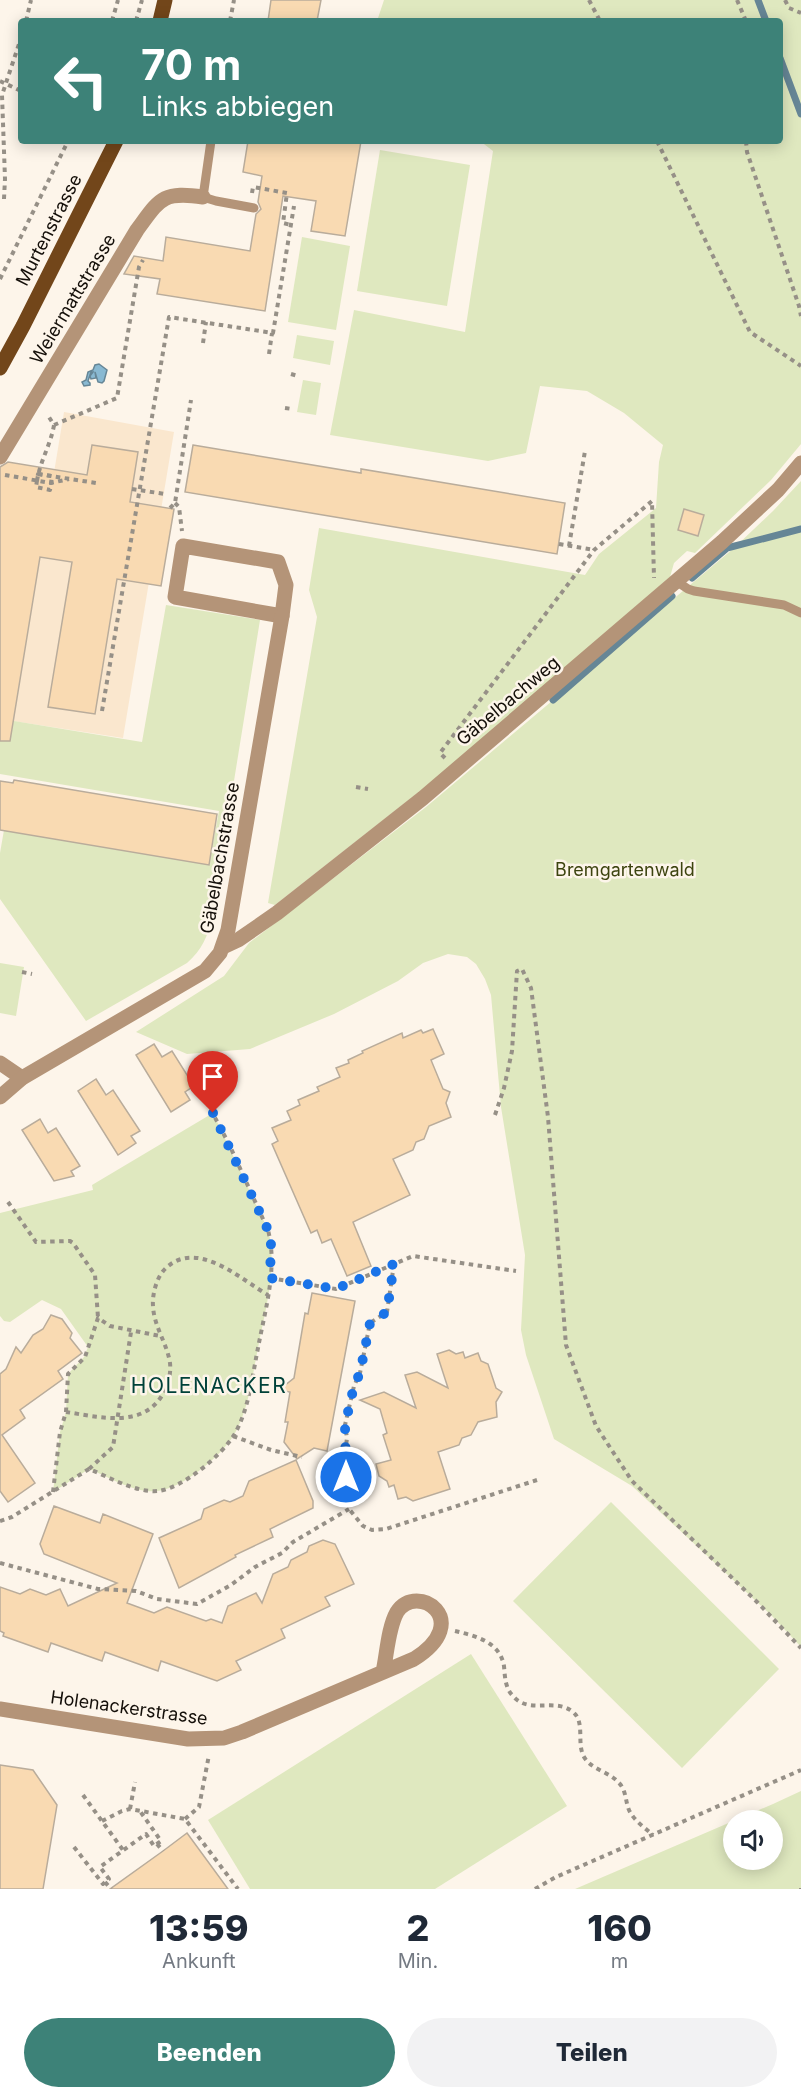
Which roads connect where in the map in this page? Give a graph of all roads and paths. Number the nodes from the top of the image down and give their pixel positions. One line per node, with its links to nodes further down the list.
1 (31, 0): 10 (path)
2 (118, 0): 11 (path)
3 (142, 0): 12 (path)
4 (165, 0): 13 (main road)
5 (234, 0): 14 (path)
6 (590, 0): 15 (path)
7 (737, 0): 16 (path)
8 (785, 0): 9 (path)
9 (801, 13)
10 (27, 18)
11 (113, 18)
12 (137, 18)
13 (161, 18)
14 (231, 18)
15 (599, 18)
16 (745, 18)
17 (18, 47): 19 (path)
18 (0, 81): 19 (path)
19 (6, 84): 20 (path); 27 (path)
20 (18, 90)
21 (67, 144): 31 (path)
22 (114, 144): 39 (main road, Murtenstrasse)
23 (211, 144): 26 (lane)
24 (658, 144): 38 (path)
25 (746, 144): 33 (path)
26 (203, 196): 29 (lane); 48 (street, Weiermattstrasse)
27 (4, 199)
28 (294, 206): 30 (path)
29 (252, 208): 30 (path)
30 (291, 225): 35 (path)
31 (0, 279)
32 (134, 298): 46 (path)
33 (801, 316)
34 (206, 322): 35 (path); 36 (path); 57 (path)
35 (272, 333): 37 (path)
36 (203, 343)
37 (268, 354)
38 (801, 366)
39 (0, 368)
40 (291, 374): 41 (path)
41 (298, 376)
42 (191, 400): 59 (path)
43 (285, 408): 44 (path)
44 (292, 409)
45 (45, 411): 46 (path)
46 (54, 425): 51 (path)
47 (585, 452): 63 (path)
48 (0, 457)
49 (801, 463): 65 (street, Gäbelbachweg)
50 (0, 474): 54 (path)
51 (38, 474): 52 (path); 54 (path)
52 (52, 476): 53 (path); 54 (path)
53 (69, 478): 54 (path); 55 (path)
54 (37, 481)
55 (96, 483)
56 (132, 489): 57 (path)
57 (140, 490): 58 (path); 69 (path)
58 (165, 494)
59 (175, 503): 60 (path); 61 (path)
60 (170, 508)
61 (182, 525)
62 (558, 544): 63 (path)
63 (569, 546): 64 (path)
64 (594, 550): 66 (path); 70 (path)
65 (676, 581): 66 (street, Gäbelbachweg); 67 (lane)
66 (654, 600): 70 (street, Gäbelbachweg)
67 (801, 613)
68 (282, 616): 68 (street, Gäbelbachstrasse); 73 (street, Gäbelbachstrasse)
69 (102, 711)
70 (456, 770): 73 (street, Gäbelbachweg)
71 (356, 787): 72 (path)
72 (368, 789)
73 (223, 947): 77 (street, Gäbelbachstrasse)
74 (22, 972): 75 (path)
75 (32, 974)
76 (0, 1063): 77 (street)
77 (22, 1078): 79 (street, Gäbelbachstrasse)
78 (203, 1095): 84 (path)
79 (0, 1097)
80 (495, 1115): 100 (path)
81 (8, 1202): 86 (path)
82 (394, 1264): 83 (path); 84 (path); 96 (path)
83 (516, 1271)
84 (270, 1278): 85 (path)
85 (268, 1295): 88 (path); 91 (path)
86 (98, 1318): 87 (path); 89 (path)
87 (131, 1332): 88 (path); 90 (path)
88 (160, 1336): 90 (path)
89 (66, 1412): 90 (path); 95 (path)
90 (117, 1419): 93 (path)
91 (233, 1436): 92 (path); 93 (path)
92 (302, 1457)
93 (89, 1469): 95 (path)
94 (537, 1480): 96 (path)
95 (53, 1492): 97 (path)
96 (349, 1509): 98 (path)
97 (0, 1521)
98 (0, 1563)
99 (442, 1628): 101 (street, Holenackerstrasse); 101 (street); 111 (path)
100 (801, 1648)
101 (383, 1672): 103 (street, Holenackerstrasse)
102 (0, 1708): 103 (street, Holenackerstrasse)
103 (212, 1739): 109 (path)
104 (801, 1770): 111 (path)
105 (135, 1782): 107 (path)
106 (84, 1795): 110 (path)
107 (130, 1809): 108 (path); 110 (path)
108 (140, 1810): 109 (path); 112 (path)
109 (185, 1819): 118 (path)
110 (102, 1821): 114 (path)
111 (652, 1835): 119 (path)
112 (157, 1844): 114 (path); 115 (path)
113 (74, 1847): 116 (path)
114 (123, 1851): 116 (path)
115 (163, 1851)
116 (105, 1882): 117 (path)
117 (111, 1889)
118 (237, 1889)
119 (535, 1889)

